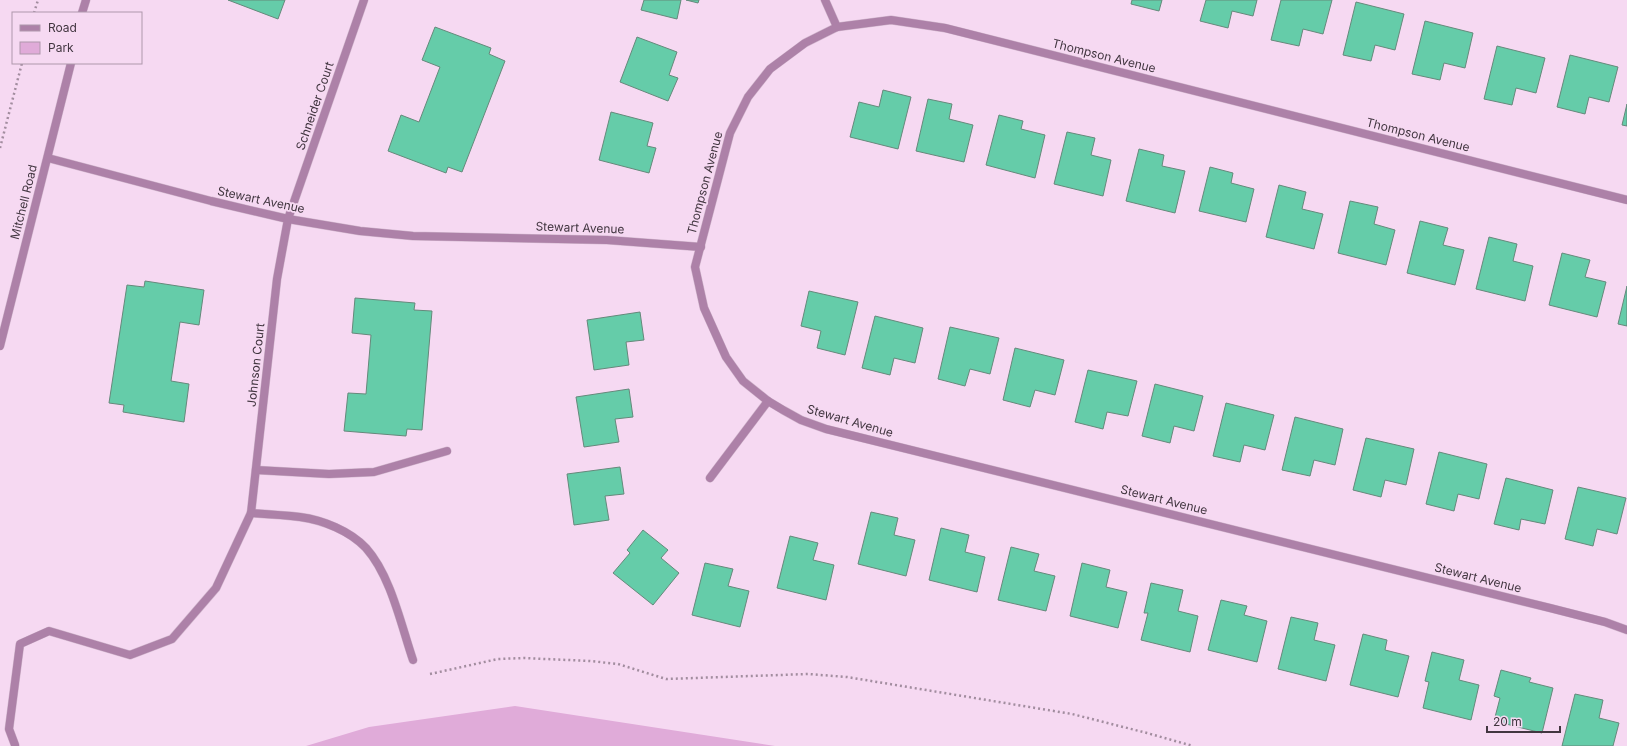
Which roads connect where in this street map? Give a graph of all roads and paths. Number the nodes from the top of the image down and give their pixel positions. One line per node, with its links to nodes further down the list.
1 (38, 0): 5 (path)
2 (86, 0): 6 (street)
3 (364, 0): 13 (street, Schneider Court)
4 (825, 0): 7 (street)
5 (34, 12)
6 (82, 12)
7 (836, 27): 12 (street, Thompson Avenue); 14 (street, Thompson Avenue)
8 (22, 64): 10 (path)
9 (71, 64): 11 (street, Mitchell Road)
10 (0, 148)
11 (48, 158): 13 (street, Stewart Avenue); 15 (street, Mitchell Road)
12 (1627, 200)
13 (288, 219): 14 (street, Stewart Avenue); 18 (street, Johnson Court)
14 (700, 247): 16 (street, Stewart Avenue)
15 (0, 346)
16 (768, 401): 19 (street); 21 (street, Stewart Avenue)
17 (447, 451): 18 (street)
18 (256, 470): 20 (street, Johnson Court)
19 (710, 478)
20 (251, 513): 22 (street); 24 (street, Johnson Court)
21 (1627, 630)
22 (413, 660)
23 (430, 674): 25 (path)
24 (15, 745)
25 (1193, 746)

